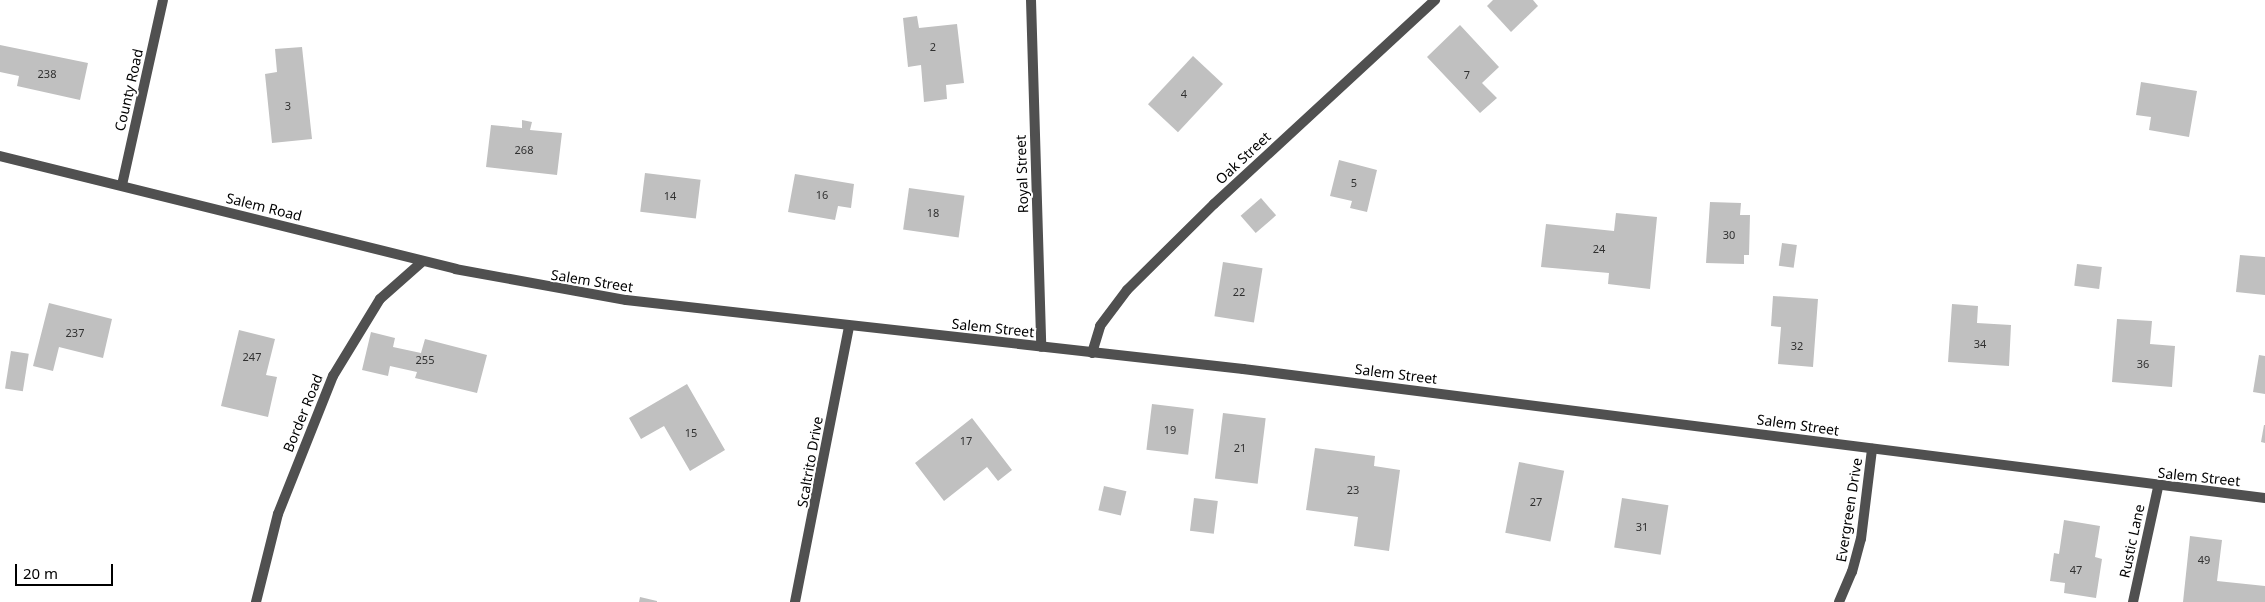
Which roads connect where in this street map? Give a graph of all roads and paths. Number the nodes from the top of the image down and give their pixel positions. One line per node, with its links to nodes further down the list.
1 (163, 0): 5 (street, County Road)
2 (1031, 0): 9 (street, Royal Street)
3 (1434, 0): 10 (street, Oak Street)
4 (0, 156): 5 (street, Salem Road)
5 (122, 186): 6 (street, Salem Road)
6 (424, 261): 7 (street, Salem Road); 14 (street, Border Road)
7 (522, 283): 8 (street, Salem Street)
8 (849, 326): 9 (street, Salem Street); 15 (street, Scaltrito Drive)
9 (1040, 347): 10 (street, Salem Street)
10 (1092, 353): 11 (street, Salem Street)
11 (1872, 449): 12 (street, Salem Street); 16 (street, Evergreen Drive)
12 (2158, 487): 13 (street, Salem Street); 17 (street, Rustic Lane)
13 (2265, 498)
14 (256, 602)
15 (795, 602)
16 (1839, 602)
17 (2133, 602)

